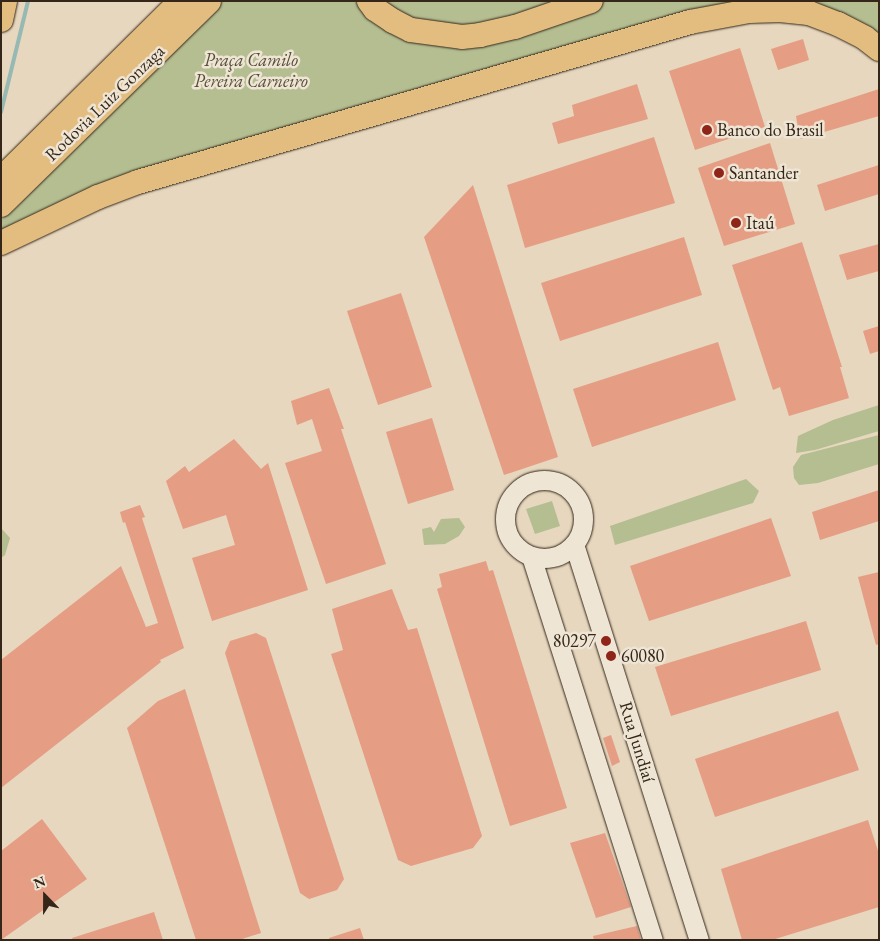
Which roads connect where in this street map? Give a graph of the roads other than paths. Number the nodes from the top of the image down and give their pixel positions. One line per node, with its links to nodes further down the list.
1 (5, 1): 6 (highway)
2 (181, 1): 8 (highway, Rodovia Luiz Gonzaga)
3 (209, 1): 9 (highway, Rodovia Luiz Gonzaga)
4 (369, 1): 5 (highway)
5 (591, 1)
6 (1, 20)
7 (879, 49): 10 (highway)
8 (1, 179)
9 (1, 205)
10 (1, 243)
11 (574, 544): 12 (street); 12 (street); 14 (street, Rua Jundiaí)
12 (530, 556): 13 (street)
13 (653, 940)
14 (700, 940)

